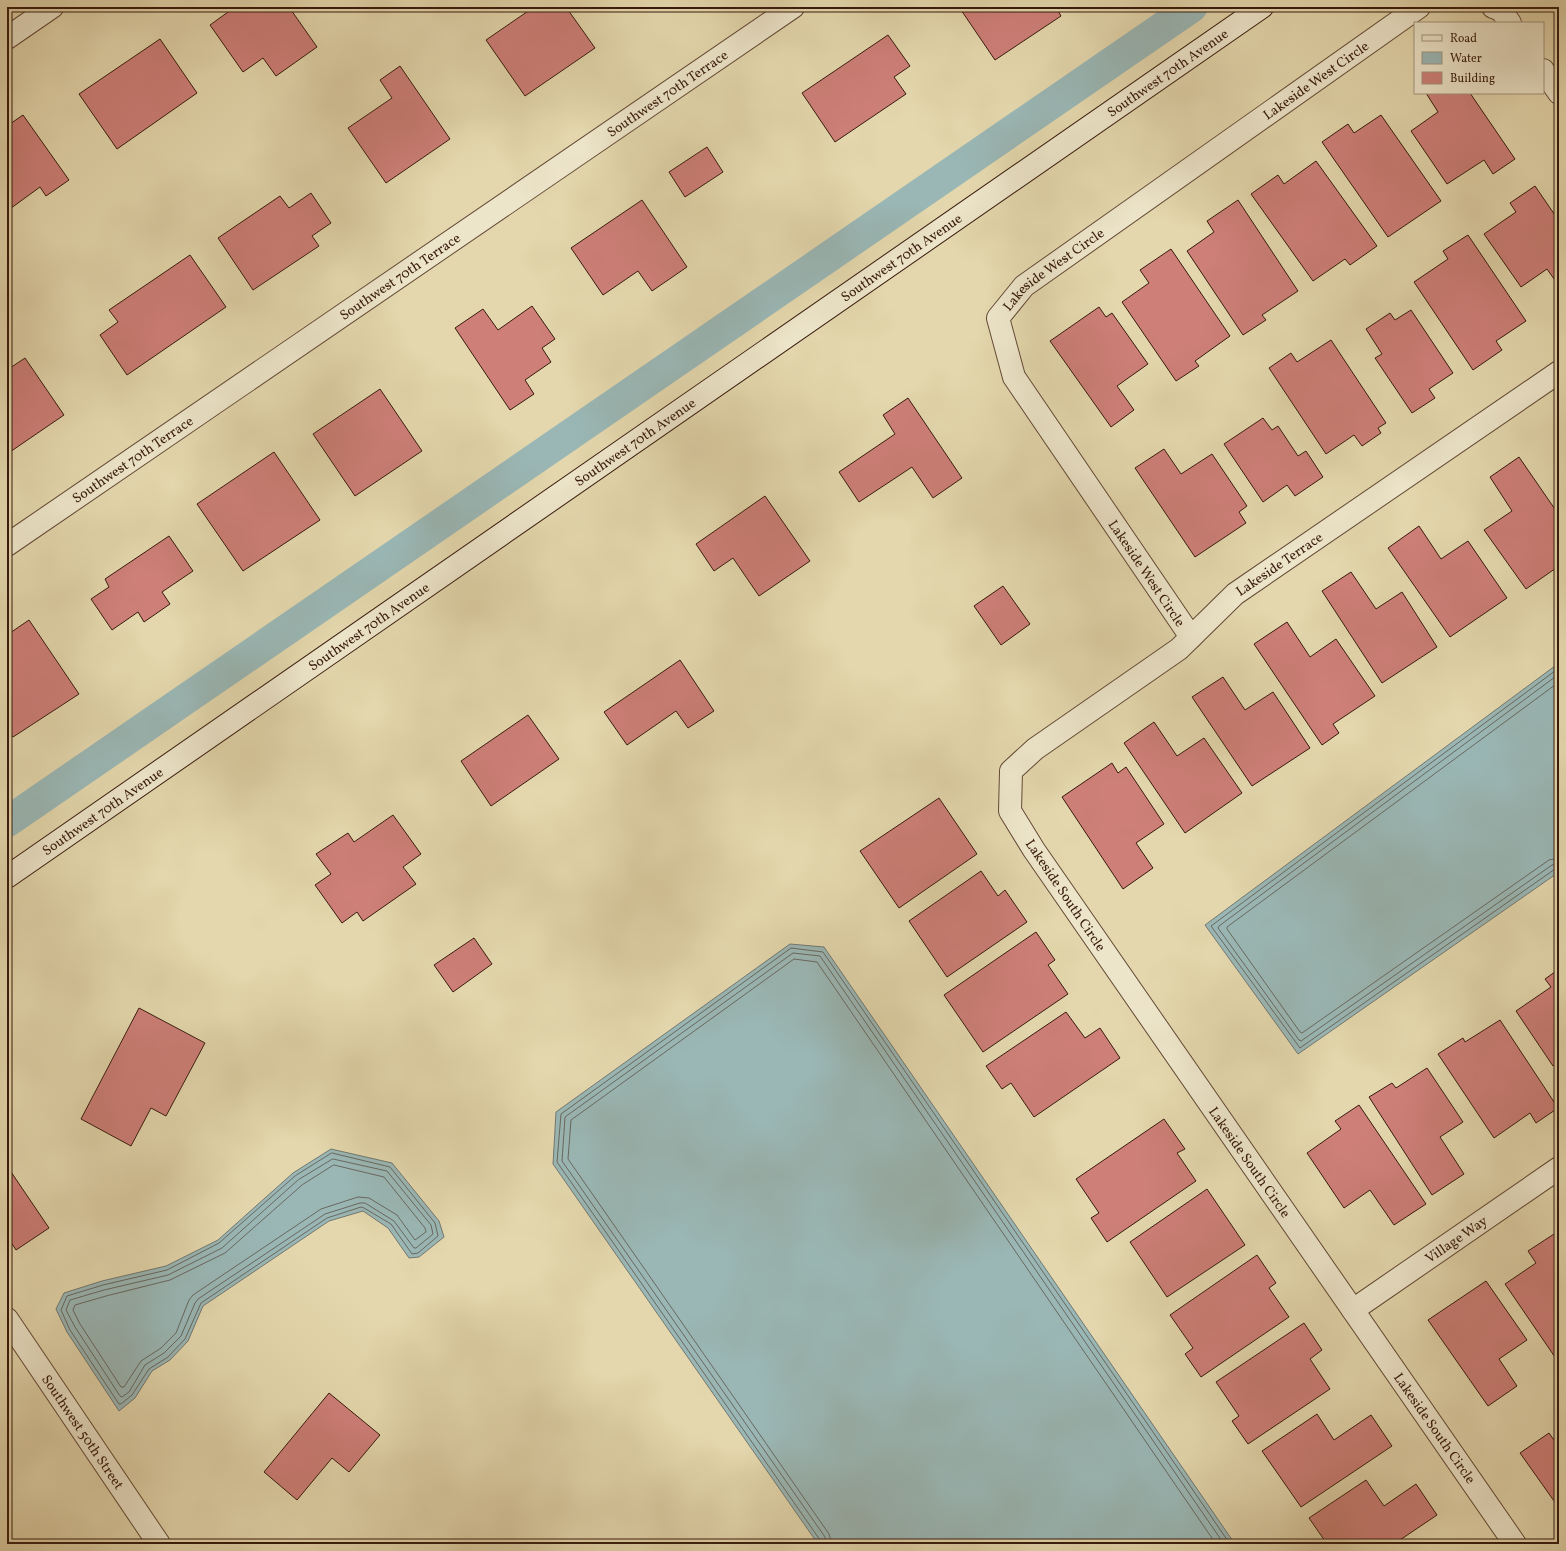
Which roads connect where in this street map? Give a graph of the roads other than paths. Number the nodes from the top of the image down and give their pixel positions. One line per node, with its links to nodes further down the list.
1 (52, 7): 5 (street)
2 (793, 7): 9 (street, Southwest 70th Terrace)
3 (1262, 7): 12 (street, Southwest 70th Avenue)
4 (1419, 7): 10 (street, Lakeside West Circle)
5 (7, 38)
6 (1544, 71): 7 (street)
7 (1559, 93)
8 (1559, 372): 10 (street, Lakeside Terrace)
9 (7, 545)
10 (1191, 637): 11 (street, Lakeside Terrace)
11 (1011, 771): 14 (street, Lakeside South Circle)
12 (7, 877)
13 (1559, 1168): 14 (street, Village Way)
14 (1353, 1310): 17 (street, Lakeside South Circle)
15 (7, 1318): 16 (street, Southwest 50th Street)
16 (159, 1544)
17 (1515, 1544)

